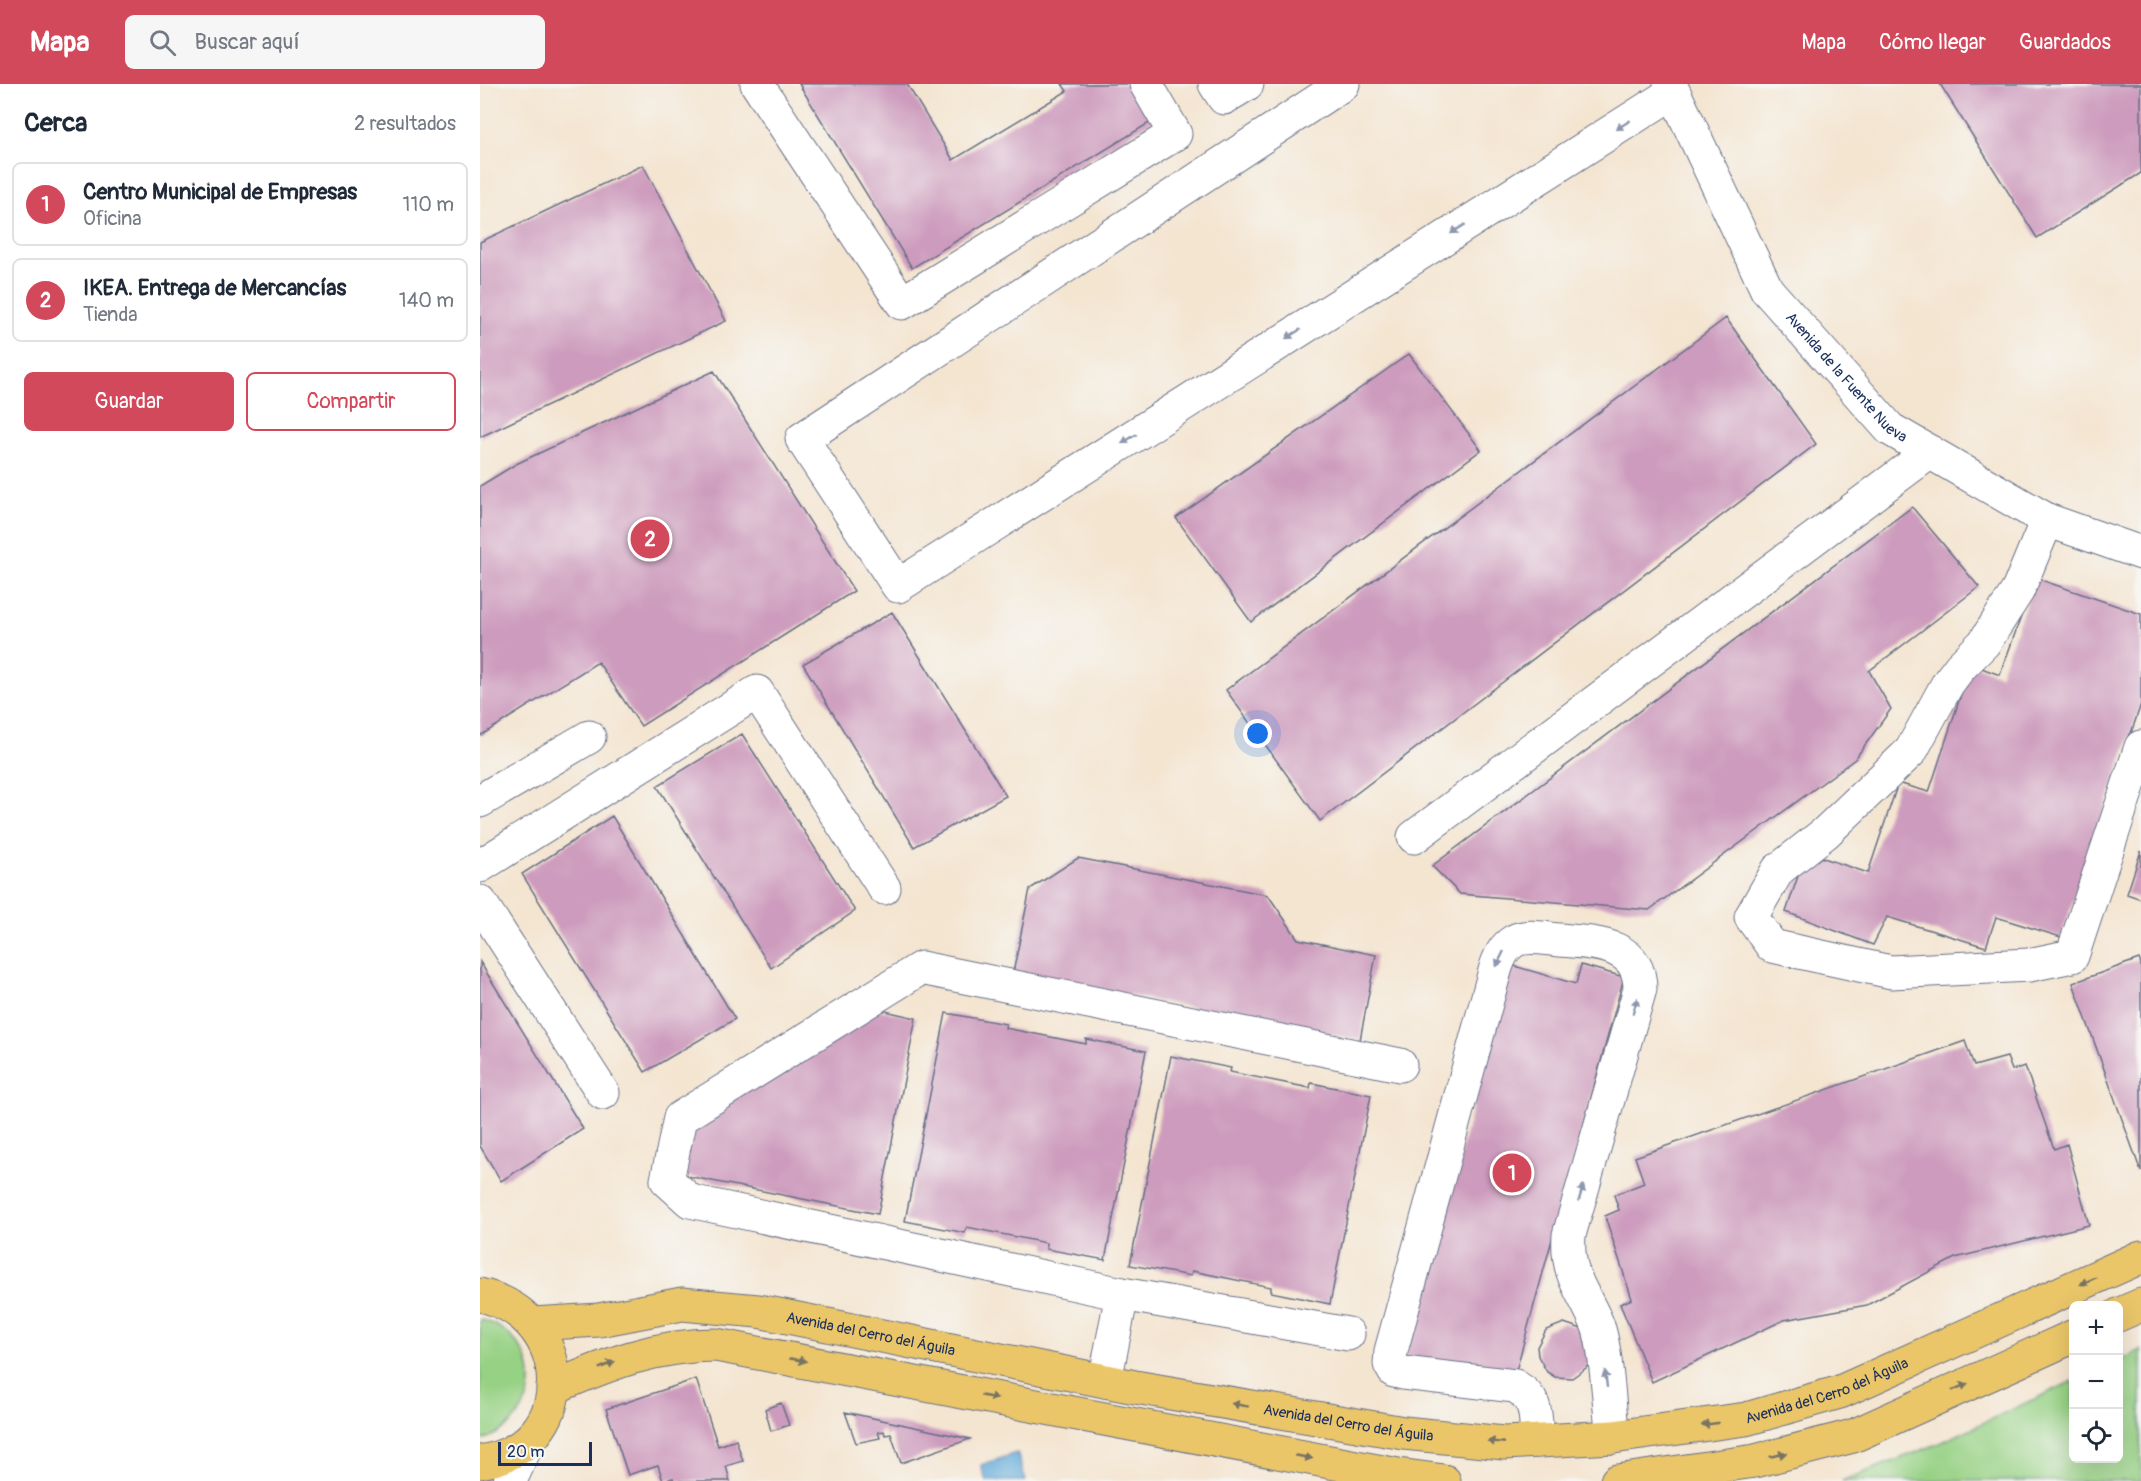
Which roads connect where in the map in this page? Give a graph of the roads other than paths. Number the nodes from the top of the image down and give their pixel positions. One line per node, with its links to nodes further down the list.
1 (757, 84): 2 (street)
2 (1146, 84)
3 (1215, 84): 4 (street)
4 (1248, 84)
5 (1343, 84): 6 (street, one-way to 5)
6 (1671, 89): 7 (street, Avenida de la Fuente Nueva)
7 (1930, 452): 8 (street, Avenida de la Fuente Nueva); 13 (street)
8 (2047, 520): 9 (street, Avenida de la Fuente Nueva); 11 (street)
9 (2141, 552)
10 (589, 737): 12 (street)
11 (2141, 747)
12 (480, 801)
13 (1414, 837)
14 (480, 866): 15 (street)
15 (884, 888)
16 (480, 902): 18 (street)
17 (1400, 1065): 21 (street)
18 (603, 1093)
19 (2141, 1257): 29 (main road, Avenida del Cerro del Águila, one-way to 29)
20 (486, 1291): 24 (main road)
21 (1122, 1294): 25 (street); 27 (street)
22 (2141, 1305): 23 (main road)
23 (2123, 1313)
24 (533, 1324): 27 (main road, Avenida del Cerro del Águila); 28 (main road)
25 (1348, 1334)
26 (2069, 1338): 35 (main road, one-way to 26)
27 (1105, 1380): 30 (main road, Avenida del Cerro del Águila, one-way to 27)
28 (553, 1388): 31 (main road); 34 (main road, one-way to 34)
29 (1613, 1437): 30 (main road, Avenida del Cerro del Águila); 30 (street, one-way to 30)
30 (1537, 1441)
31 (528, 1442): 32 (main road); 33 (street)
32 (480, 1462)
33 (510, 1481)
34 (1444, 1481)
35 (1617, 1481)

